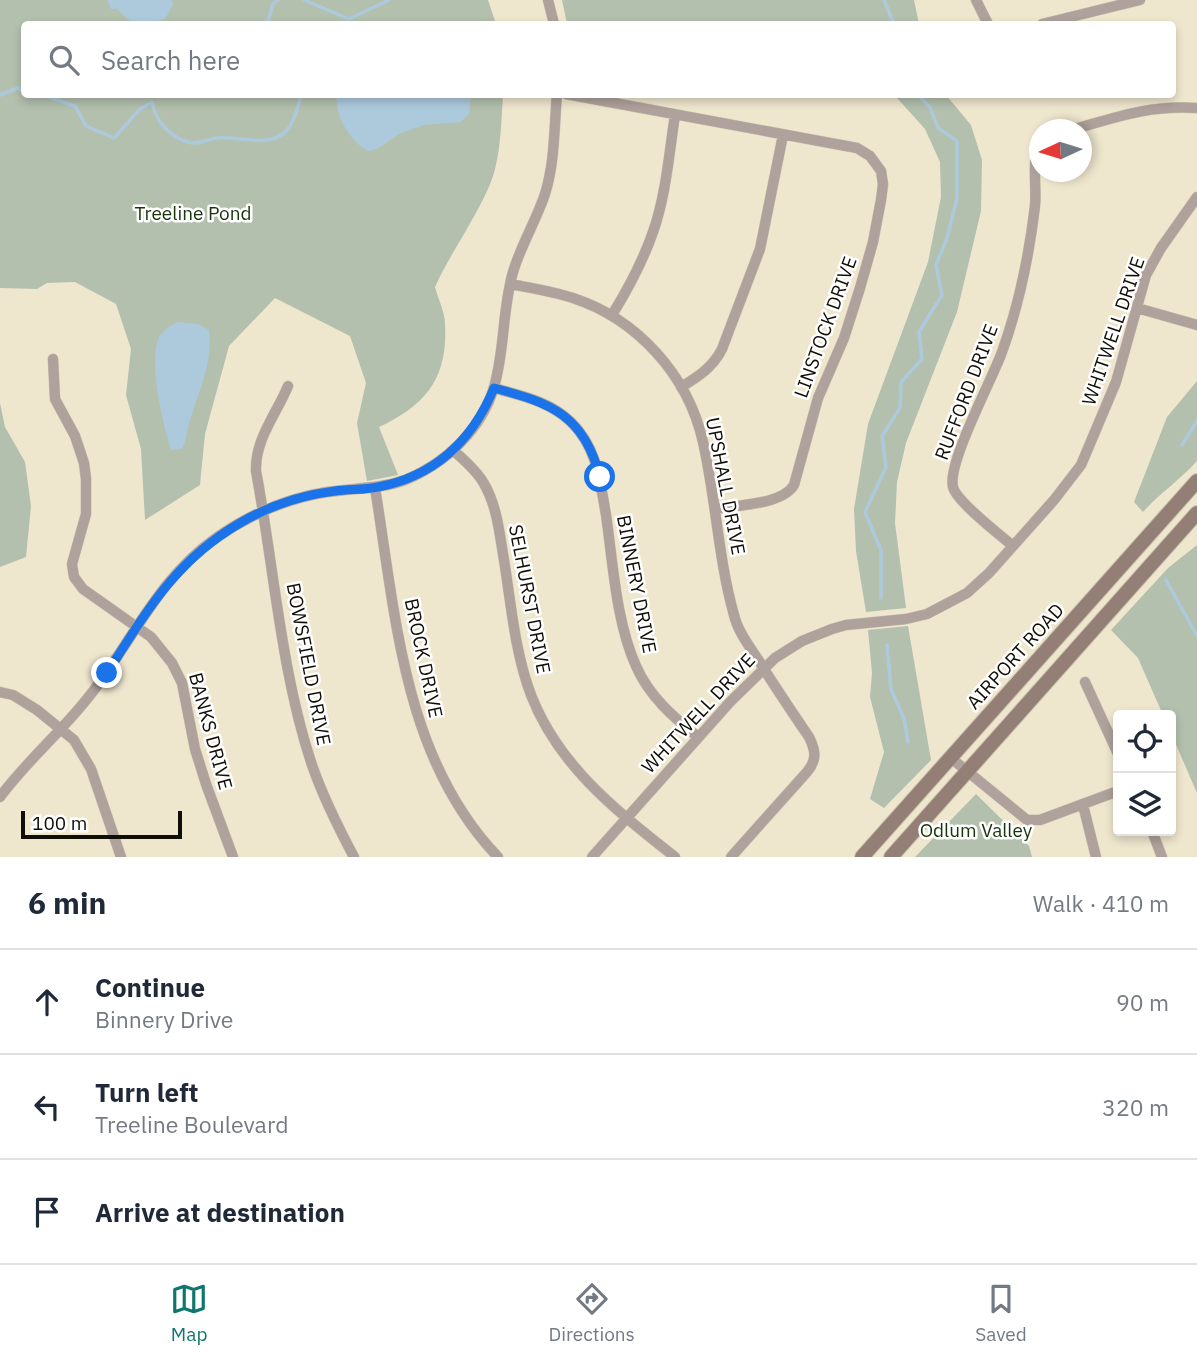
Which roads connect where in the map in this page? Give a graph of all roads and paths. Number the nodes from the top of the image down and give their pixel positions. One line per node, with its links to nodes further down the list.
1 (548, 0): 4 (street)
2 (976, 0): 5 (street)
3 (1140, 0): 6 (street)
4 (553, 21)
5 (986, 21)
6 (1054, 21)
7 (557, 98): 15 (street)
8 (587, 98): 10 (street, LINSTOCK DRIVE)
9 (1197, 108): 11 (street)
10 (675, 115): 12 (street, LINSTOCK DRIVE); 17 (street)
11 (1092, 124)
12 (783, 135): 21 (street); 26 (street, LINSTOCK DRIVE)
13 (1035, 182): 29 (street, RUFFORD DRIVE)
14 (1197, 197): 16 (street, WHITWELL DRIVE)
15 (510, 284): 17 (street, UPSHALL DRIVE); 22 (street)
16 (1138, 308): 18 (street); 29 (street, WHITWELL DRIVE)
17 (612, 315): 21 (street, UPSHALL DRIVE)
18 (1197, 325)
19 (53, 359): 30 (street, BANKS DRIVE)
20 (288, 386): 27 (street, BOWSFIELD DRIVE)
21 (681, 387): 26 (street, UPSHALL DRIVE)
22 (494, 388): 23 (street); 35 (street, BINNERY DRIVE)
23 (454, 451): 25 (street); 42 (street, SELHURST DRIVE)
24 (1197, 481): 37 (main road, AIRPORT ROAD)
25 (375, 488): 27 (street); 47 (street, BROCK DRIVE)
26 (715, 509): 31 (street, UPSHALL DRIVE)
27 (263, 512): 30 (street); 46 (street, BOWSFIELD DRIVE)
28 (1197, 513): 38 (main road, AIRPORT ROAD)
29 (1013, 546): 31 (street, WHITWELL DRIVE)
30 (136, 627): 34 (street); 45 (street, BANKS DRIVE)
31 (763, 668): 35 (street, WHITWELL DRIVE); 50 (street, UPSHALL DRIVE)
32 (1085, 682): 36 (street)
33 (0, 692): 34 (street)
34 (61, 729): 40 (street); 44 (street)
35 (698, 737): 42 (street, WHITWELL DRIVE)
36 (1113, 743)
37 (951, 758): 38 (street); 51 (main road, AIRPORT ROAD)
38 (967, 772): 41 (street); 52 (main road, AIRPORT ROAD)
39 (1113, 793): 41 (street)
40 (0, 797)
41 (1083, 805): 53 (street)
42 (626, 818): 48 (street, WHITWELL DRIVE); 49 (street, SELHURST DRIVE)
43 (1154, 836): 54 (street)
44 (121, 857)
45 (233, 857)
46 (354, 857)
47 (498, 857)
48 (592, 857)
49 (675, 857)
50 (731, 857)
51 (862, 857)
52 (891, 857)
53 (1096, 857)
54 (1162, 857)

